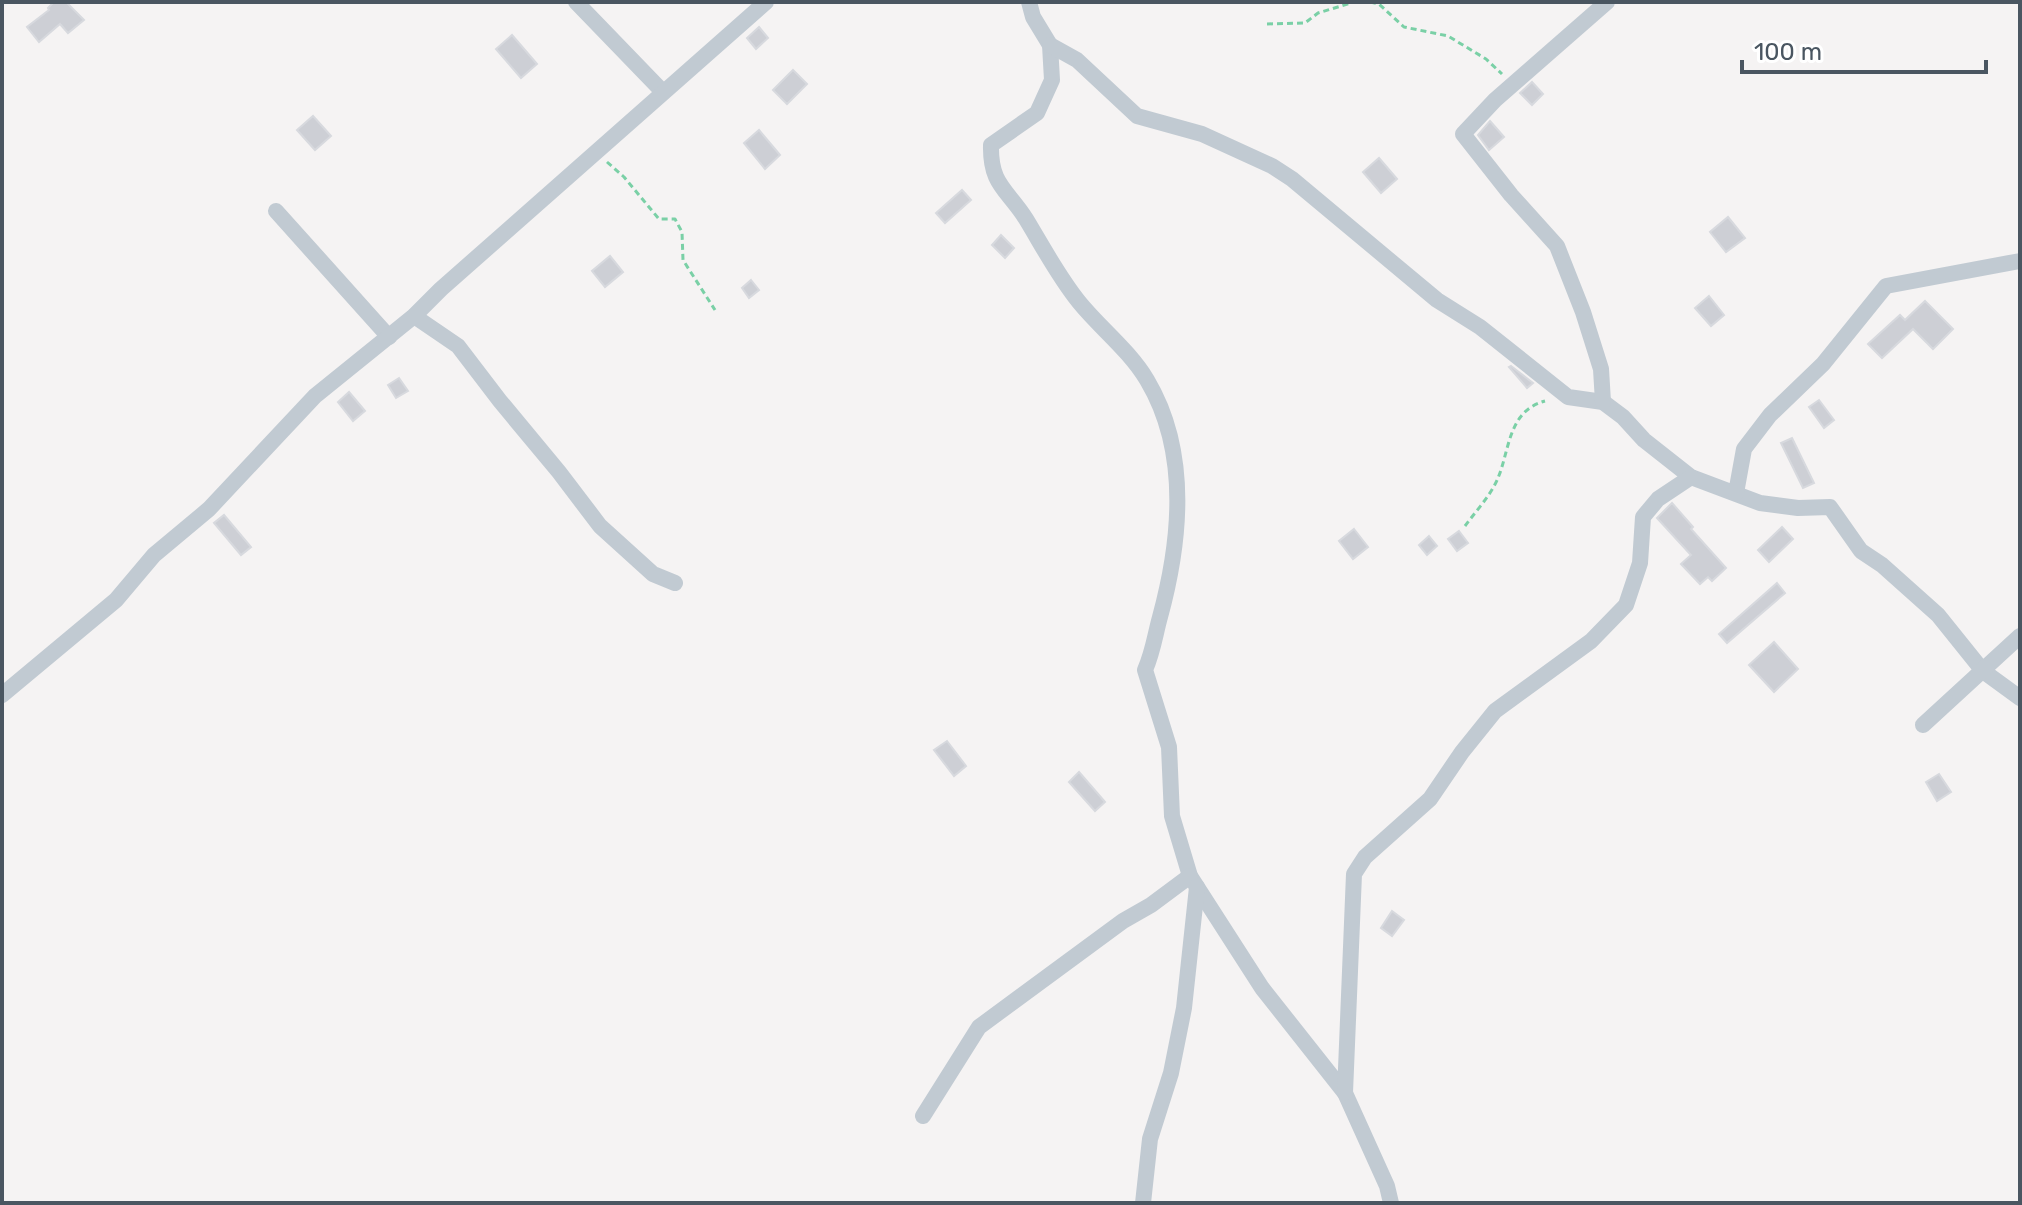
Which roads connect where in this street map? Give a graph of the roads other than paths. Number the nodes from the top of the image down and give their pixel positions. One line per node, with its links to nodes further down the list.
1 (576, 2): 6 (street)
2 (766, 2): 6 (street)
3 (1029, 2): 5 (street)
4 (1607, 2): 11 (street)
5 (1050, 45): 11 (street); 20 (street)
6 (663, 92): 9 (street)
7 (276, 211): 10 (street)
8 (2020, 261): 13 (street)
9 (414, 316): 10 (street); 14 (street)
10 (389, 337): 17 (street)
11 (1603, 402): 12 (street)
12 (1691, 477): 13 (street); 21 (street)
13 (1736, 493): 16 (street)
14 (675, 583)
15 (2020, 636): 16 (street)
16 (1983, 671): 18 (street); 19 (street)
17 (2, 695)
18 (2020, 698)
19 (1923, 725)
20 (1193, 882): 21 (street); 22 (street); 23 (street)
21 (1345, 1093): 24 (street)
22 (923, 1116)
23 (1143, 1203)
24 (1391, 1203)

